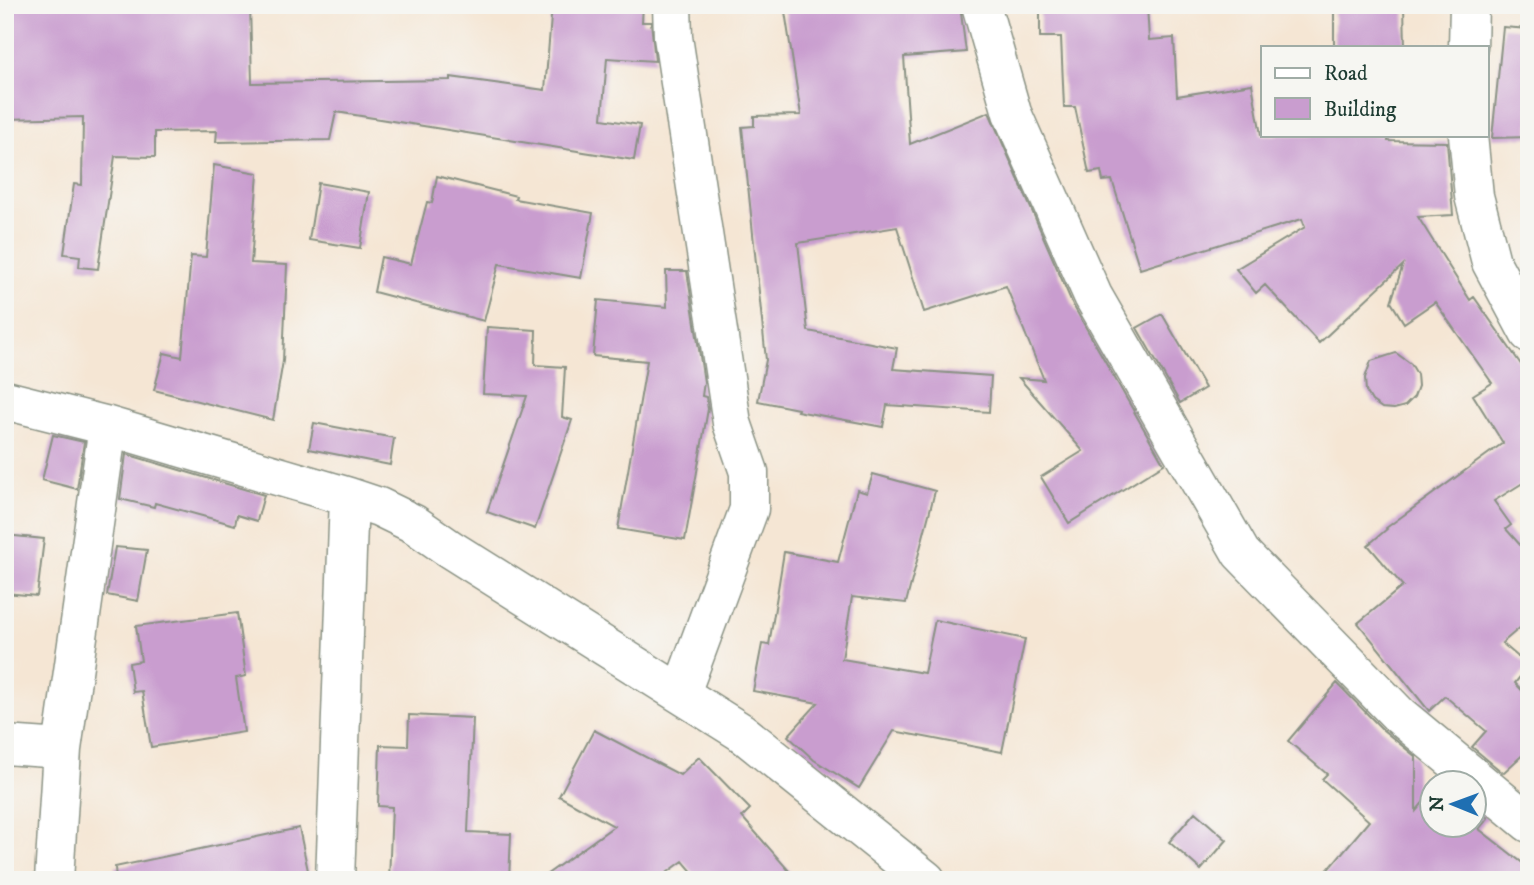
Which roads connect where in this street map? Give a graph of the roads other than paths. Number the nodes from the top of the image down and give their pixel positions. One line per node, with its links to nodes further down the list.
1 (672, 5): 10 (street)
2 (981, 5): 13 (street)
3 (1469, 5): 4 (street)
4 (1468, 46)
5 (1468, 136): 6 (street)
6 (1529, 333)
7 (5, 400): 8 (street)
8 (108, 426): 9 (street); 12 (street)
9 (349, 497): 10 (street); 15 (street)
10 (681, 693): 16 (street)
11 (5, 745): 12 (street)
12 (62, 749): 14 (street)
13 (1529, 823)
14 (54, 880)
15 (335, 880)
16 (926, 880)

